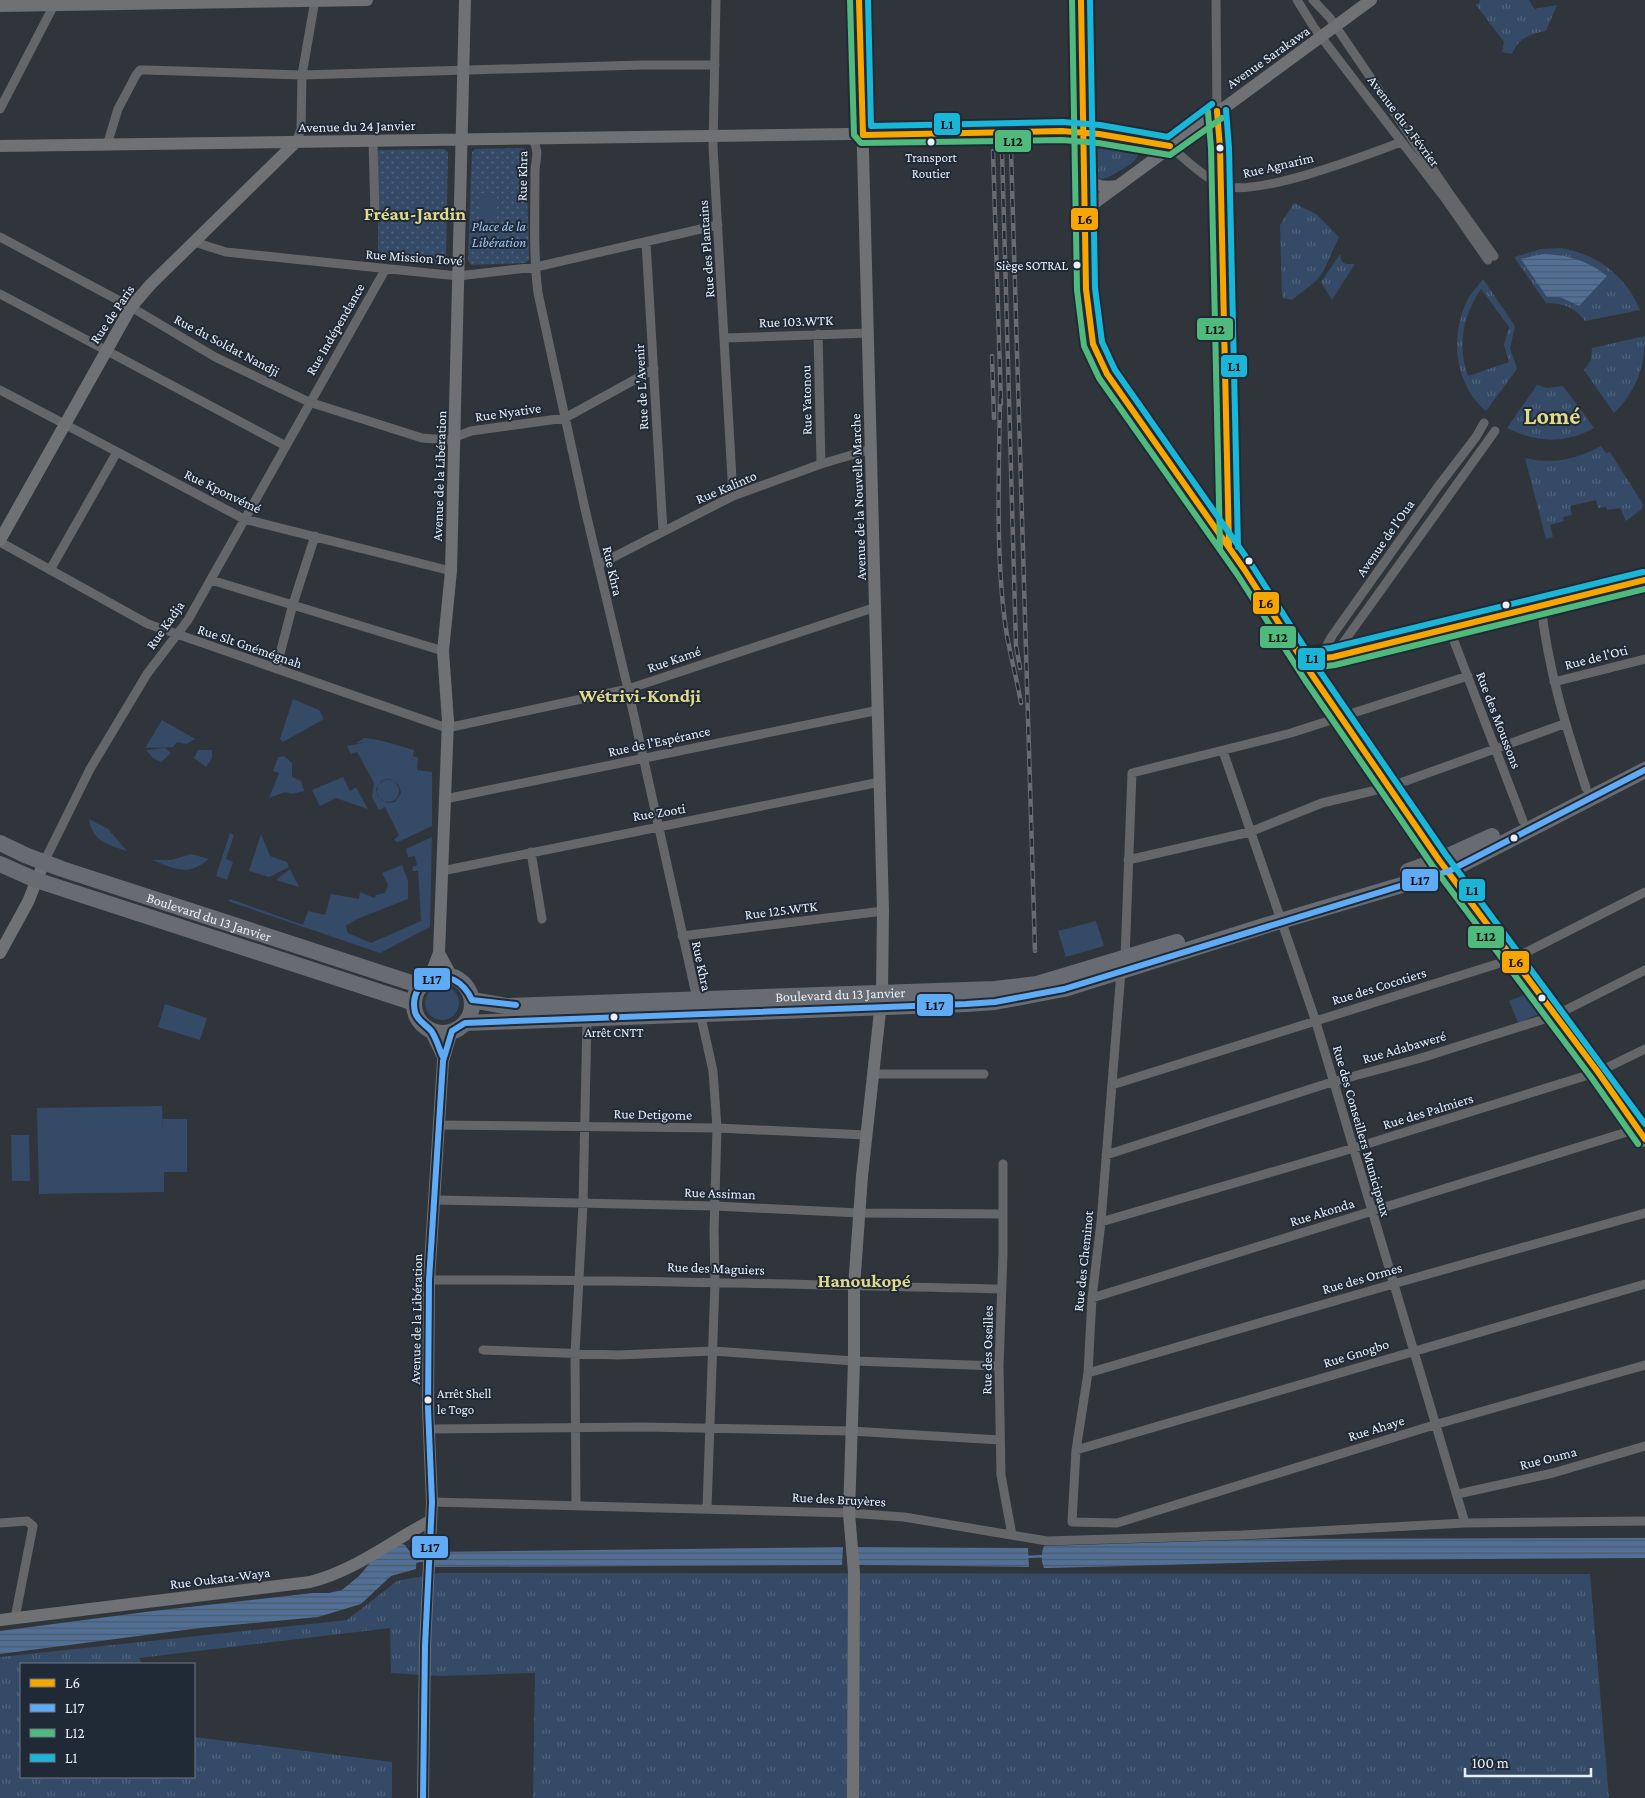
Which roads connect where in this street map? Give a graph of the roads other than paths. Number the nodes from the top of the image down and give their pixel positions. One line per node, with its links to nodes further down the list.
1 (315, 0): 2 (street); 10 (street); 18 (street)
2 (367, 0)
3 (465, 0): 17 (street, Avenue de la Libération)
4 (716, 0): 16 (street, Rue des Plantains)
5 (859, 0): 23 (street, Avenue de la Nouvelle Marche)
6 (1080, 0): 21 (street)
7 (1216, 0): 20 (street)
8 (1297, 0): 13 (street, Avenue du 2 Février)
9 (1371, 0): 14 (street, Avenue Sarakawa)
10 (55, 3): 12 (street); 19 (street)
11 (1315, 3): 13 (street); 14 (street, Avenue du 2 Février)
12 (0, 6)
13 (1307, 14): 15 (street, Avenue du 2 Février)
14 (1335, 28): 15 (street, Avenue Sarakawa); 30 (street, Avenue du 2 Février)
15 (1322, 38): 20 (street, Avenue Sarakawa); 30 (street, Avenue du 2 Février)
16 (715, 65): 17 (street); 24 (street, Rue des Plantains)
17 (465, 70): 18 (street); 25 (street, Avenue de la Libération)
18 (302, 75): 28 (street); 31 (street)
19 (0, 109)
20 (1216, 111): 33 (street, Avenue Sarakawa); 37 (street)
21 (1082, 132): 22 (street); 23 (street); 34 (street)
22 (1100, 134): 27 (street); 34 (street)
23 (863, 135): 24 (street, Avenue du 24 Janvier); 50 (street, Avenue de la Nouvelle Marche)
24 (714, 137): 26 (street, Avenue du 24 Janvier); 41 (street, Rue des Plantains)
25 (463, 140): 26 (street, Avenue du 24 Janvier); 29 (street, Avenue du 24 Janvier); 47 (street, Avenue de la Libération)
26 (533, 140): 45 (street, Rue Khra)
27 (1138, 141): 33 (street); 35 (street)
28 (296, 142): 29 (street, Avenue du 24 Janvier); 31 (street, Avenue du 24 Janvier); 43 (street, Rue de Paris)
29 (373, 142): 40 (street)
30 (1401, 142): 37 (street, Rue Agnarim)
31 (107, 145): 32 (street, Avenue du 24 Janvier)
32 (0, 146)
33 (1170, 146): 35 (street, Avenue Sarakawa); 37 (street)
34 (1085, 150): 36 (street)
35 (1141, 168): 38 (street, Avenue Sarakawa)
36 (1085, 172): 38 (street); 39 (street)
37 (1220, 185): 71 (street)
38 (1118, 186): 39 (street, Avenue Sarakawa)
39 (1085, 210): 71 (street)
40 (375, 215)
41 (718, 225): 44 (street, Rue Mission Tové); 52 (street, Rue des Plantains)
42 (0, 237): 49 (street, Rue du Soldat Nandji)
43 (194, 242): 46 (street, Rue Mission Tové); 49 (street, Rue de Paris)
44 (646, 242): 45 (street, Rue Mission Tové); 54 (street, Rue de L'Avenir)
45 (536, 267): 47 (street, Rue Mission Tové); 57 (street, Rue Khra)
46 (385, 270): 47 (street, Rue Mission Tové); 56 (street, Rue Indépendance)
47 (458, 276): 61 (street, Avenue de la Libération)
48 (0, 294): 53 (street)
49 (131, 307): 53 (street, Rue de Paris); 56 (street, Rue du Soldat Nandji)
50 (868, 333): 51 (street, Rue 103.WTK); 63 (street, Avenue de la Nouvelle Marche)
51 (818, 334): 52 (street, Rue 103.WTK); 65 (street, Rue Yatonou)
52 (725, 338): 66 (street, Rue des Plantains)
53 (105, 350): 59 (street, Rue de Paris); 62 (street)
54 (654, 369): 57 (street); 68 (street, Rue de L'Avenir)
55 (0, 390): 59 (street, Rue Kponvémé)
56 (309, 402): 61 (street, Rue du Soldat Nandji); 62 (street, Rue Kadja)
57 (565, 418): 61 (street, Rue Nyative); 72 (street, Rue Khra)
58 (1484, 423): 84 (street, Avenue de l'Oua)
59 (64, 424): 64 (street, Rue Kponvémé); 70 (street, Rue de Paris)
60 (1495, 431): 83 (street, Avenue de l'Oua)
61 (455, 437): 74 (street, Avenue de la Libération)
62 (284, 445): 67 (street, Rue Kadja)
63 (872, 449): 65 (street, Rue Kalinto); 79 (street, Avenue de la Nouvelle Marche)
64 (117, 452): 67 (street, Rue Kponvémé); 73 (street)
65 (821, 464): 66 (street, Rue Kalinto)
66 (733, 496): 68 (street, Rue Kalinto)
67 (244, 519): 69 (street, Rue Kponvémé); 75 (street, Rue Kadja)
68 (662, 531): 72 (street, Rue Kalinto)
69 (315, 536): 74 (street, Rue Kponvémé); 77 (street)
70 (0, 541): 73 (street, Rue Slt Gnémégnah)
71 (1229, 547): 86 (street)
72 (598, 566): 91 (street, Rue Khra)
73 (50, 570): 81 (street, Rue Slt Gnémégnah)
74 (451, 571): 82 (street, Avenue de la Libération)
75 (211, 580): 77 (street); 81 (street, Rue Kadja)
76 (1645, 580): 78 (street)
77 (293, 604): 82 (street); 87 (street)
78 (1541, 605): 80 (street); 90 (street)
79 (876, 606): 91 (street, Rue Kamé); 92 (street, Avenue de la Nouvelle Marche)
80 (1449, 628): 83 (street); 89 (street, Rue des Moussons)
81 (177, 635): 87 (street, Rue Slt Gnémégnah); 111 (street, Rue Kadja)
82 (443, 651): 95 (street, Avenue de la Libération)
83 (1333, 657): 84 (street); 88 (street)
84 (1320, 658): 86 (street)
85 (1645, 659): 90 (street, Rue de l'Oti)
86 (1304, 660): 88 (street)
87 (276, 670): 95 (street, Rue Slt Gnémégnah)
88 (1312, 675): 93 (street)
89 (1468, 676): 93 (street); 97 (street, Rue des Moussons)
90 (1554, 682): 94 (street)
91 (628, 690): 95 (street, Rue Kamé); 98 (street, Rue Khra)
92 (879, 710): 98 (street, Rue de l'Espérance); 101 (street, Avenue de la Nouvelle Marche)
93 (1341, 718): 96 (street); 102 (street)
94 (1564, 724): 97 (street); 103 (street)
95 (447, 728): 104 (street, Avenue de la Libération)
96 (1223, 750): 107 (street, Rue des Conseillers Municipaux); 110 (street, Rue des Cheminot)
97 (1495, 750): 102 (street); 105 (street, Rue des Moussons)
98 (643, 758): 104 (street, Rue de l'Espérance); 106 (street, Rue Khra)
99 (1645, 758): 103 (highway, Boulevard du 13 Janvier)
100 (1645, 770): 113 (highway, Boulevard du 13 Janvier)
101 (880, 782): 106 (street, Rue Zooti); 117 (street, Avenue de la Nouvelle Marche)
102 (1389, 787): 107 (street); 113 (street)
103 (1586, 788): 105 (highway, Boulevard du 13 Janvier)
104 (445, 799): 114 (street, Avenue de la Libération)
105 (1523, 821): 113 (highway, Boulevard du 13 Janvier)
106 (657, 826): 109 (street, Rue Zooti); 121 (street, Rue Khra)
107 (1250, 832): 110 (street); 118 (street, Rue des Conseillers Municipaux)
108 (0, 843): 111 (highway, Boulevard du 13 Janvier)
109 (531, 852): 114 (street, Rue Zooti); 119 (street)
110 (1128, 860): 126 (street, Rue des Cheminot)
111 (44, 862): 115 (street); 120 (highway, Boulevard du 13 Janvier)
112 (0, 864): 115 (highway, Boulevard du 13 Janvier)
113 (1444, 866): 118 (highway, Boulevard du 13 Janvier); 125 (highway)
114 (442, 871): 124 (street, Avenue de la Libération)
115 (36, 880): 122 (highway, Boulevard du 13 Janvier); 123 (street)
116 (1645, 892): 125 (street, Rue des Cocotiers)
117 (883, 911): 121 (street, Rue 125.WTK); 131 (street, Avenue de la Nouvelle Marche)
118 (1280, 916): 126 (highway, Boulevard du 13 Janvier); 136 (street, Rue des Conseillers Municipaux)
119 (542, 918)
120 (262, 934): 122 (highway); 129 (highway, Boulevard du 13 Janvier)
121 (682, 936): 133 (street, Rue Khra)
122 (257, 952): 132 (highway, Boulevard du 13 Janvier)
123 (0, 953)
124 (439, 953): 128 (street); 129 (street)
125 (1513, 959): 134 (highway); 136 (street, Rue des Cocotiers)
126 (1123, 965): 131 (highway, Boulevard du 13 Janvier); 145 (street, Rue des Cheminot)
127 (1645, 970): 134 (street, Rue Adabaweré)
128 (452, 977): 129 (highway); 130 (highway)
129 (425, 983): 132 (highway)
130 (472, 1000): 133 (highway, Boulevard du 13 Janvier); 137 (highway)
131 (880, 1001): 133 (highway, Boulevard du 13 Janvier); 142 (street, Avenue de la Nouvelle Marche)
132 (414, 1003): 138 (highway)
133 (697, 1006): 135 (highway, Boulevard du 13 Janvier); 148 (street, Rue Khra)
134 (1554, 1016): 141 (highway); 144 (street, Rue Adabaweré)
135 (588, 1020): 137 (highway, Boulevard du 13 Janvier); 147 (street)
136 (1315, 1020): 144 (street, Rue des Conseillers Municipaux); 145 (street, Rue des Cocotiers)
137 (459, 1027): 138 (highway); 140 (street, Avenue de la Libération)
138 (430, 1030): 140 (street)
139 (1645, 1049): 141 (street, Rue des Palmiers)
140 (444, 1057): 146 (street, Avenue de la Libération)
141 (1598, 1072): 149 (highway); 151 (street, Rue des Palmiers)
142 (872, 1074): 143 (street); 150 (street, Avenue de la Nouvelle Marche)
143 (984, 1074)
144 (1332, 1082): 151 (street, Rue des Conseillers Municipaux); 152 (street, Rue Adabaweré)
145 (1112, 1085): 152 (street, Rue des Cheminot)
146 (439, 1125): 147 (street, Rue Detigome); 154 (street, Avenue de la Libération)
147 (585, 1126): 148 (street, Rue Detigome); 155 (street)
148 (717, 1128): 150 (street, Rue Detigome); 156 (street, Rue Khra)
149 (1643, 1131): 157 (street, Rue Akonda)
150 (866, 1135): 158 (street, Avenue de la Nouvelle Marche)
151 (1354, 1148): 157 (street, Rue des Conseillers Municipaux); 161 (street, Rue des Palmiers)
152 (1106, 1155): 161 (street, Rue des Cheminot)
153 (1003, 1164): 159 (street, Rue des Oseilles)
154 (435, 1200): 155 (street, Rue Assiman); 162 (street, Avenue de la Libération)
155 (584, 1204): 156 (street, Rue Assiman); 163 (street)
156 (715, 1206): 158 (street, Rue Assiman); 164 (street, Rue Khra)
157 (1371, 1211): 165 (street, Rue des Conseillers Municipaux); 169 (street, Rue Akonda)
158 (859, 1213): 159 (street, Rue Assiman); 167 (street, Avenue de la Nouvelle Marche)
159 (1003, 1214): 168 (street, Rue des Oseilles)
160 (1645, 1214): 165 (street, Rue des Ormes)
161 (1101, 1222): 169 (street, Rue des Cheminot)
162 (430, 1280): 163 (street, Rue des Maguiers); 180 (street, Avenue de la Libération)
163 (578, 1280): 164 (street, Rue des Maguiers); 173 (street)
164 (715, 1282): 167 (street, Rue des Maguiers); 172 (street, Rue Khra)
165 (1393, 1284): 171 (street, Rue des Conseillers Municipaux); 177 (street, Rue des Ormes)
166 (1645, 1284): 171 (street, Rue Gnogbo)
167 (854, 1287): 168 (street, Rue des Maguiers); 174 (street, Avenue de la Nouvelle Marche)
168 (1002, 1289): 176 (street, Rue des Oseilles)
169 (1092, 1298): 177 (street, Rue des Cheminot)
170 (483, 1350): 173 (street)
171 (1412, 1350): 178 (street, Rue des Conseillers Municipaux); 185 (street, Rue Gnogbo)
172 (713, 1351): 173 (street); 174 (street); 181 (street, Rue Khra)
173 (575, 1353): 179 (street)
174 (854, 1360): 176 (street); 182 (street, Avenue de la Nouvelle Marche)
175 (1645, 1365): 178 (street, Rue Ahaye)
176 (999, 1366): 183 (street, Rue des Oseilles)
177 (1088, 1374): 185 (street, Rue des Cheminot)
178 (1434, 1425): 186 (street, Rue des Conseillers Municipaux); 194 (street, Rue Ahaye)
179 (576, 1428): 180 (street); 181 (street); 188 (street)
180 (430, 1429): 187 (street, Avenue de la Libération)
181 (709, 1429): 182 (street); 189 (street, Rue Khra)
182 (851, 1431): 183 (street); 190 (street, Avenue de la Nouvelle Marche)
183 (1000, 1440): 196 (street, Rue des Oseilles)
184 (1645, 1446): 186 (street, Rue Ouma)
185 (1076, 1450): 194 (street, Rue des Cheminot)
186 (1458, 1494): 195 (street, Rue des Conseillers Municipaux)
187 (432, 1502): 188 (street, Rue des Bruyères); 191 (street, Avenue de la Libération)
188 (576, 1505): 189 (street, Rue des Bruyères)
189 (707, 1508): 190 (street, Rue des Bruyères)
190 (849, 1513): 196 (street, Rue des Bruyères); 200 (street, Avenue de la Nouvelle Marche)
191 (430, 1521): 197 (street, Rue Oukata-Waya); 199 (street, Avenue de la Libération)
192 (1645, 1521): 195 (street, Rue des Bruyères)
193 (0, 1523): 197 (street)
194 (1117, 1523)
195 (1465, 1523): 196 (street, Rue des Bruyères)
196 (1012, 1535)
197 (15, 1618): 198 (street, Rue Oukata-Waya)
198 (0, 1620)
199 (423, 1798)
200 (853, 1798)

